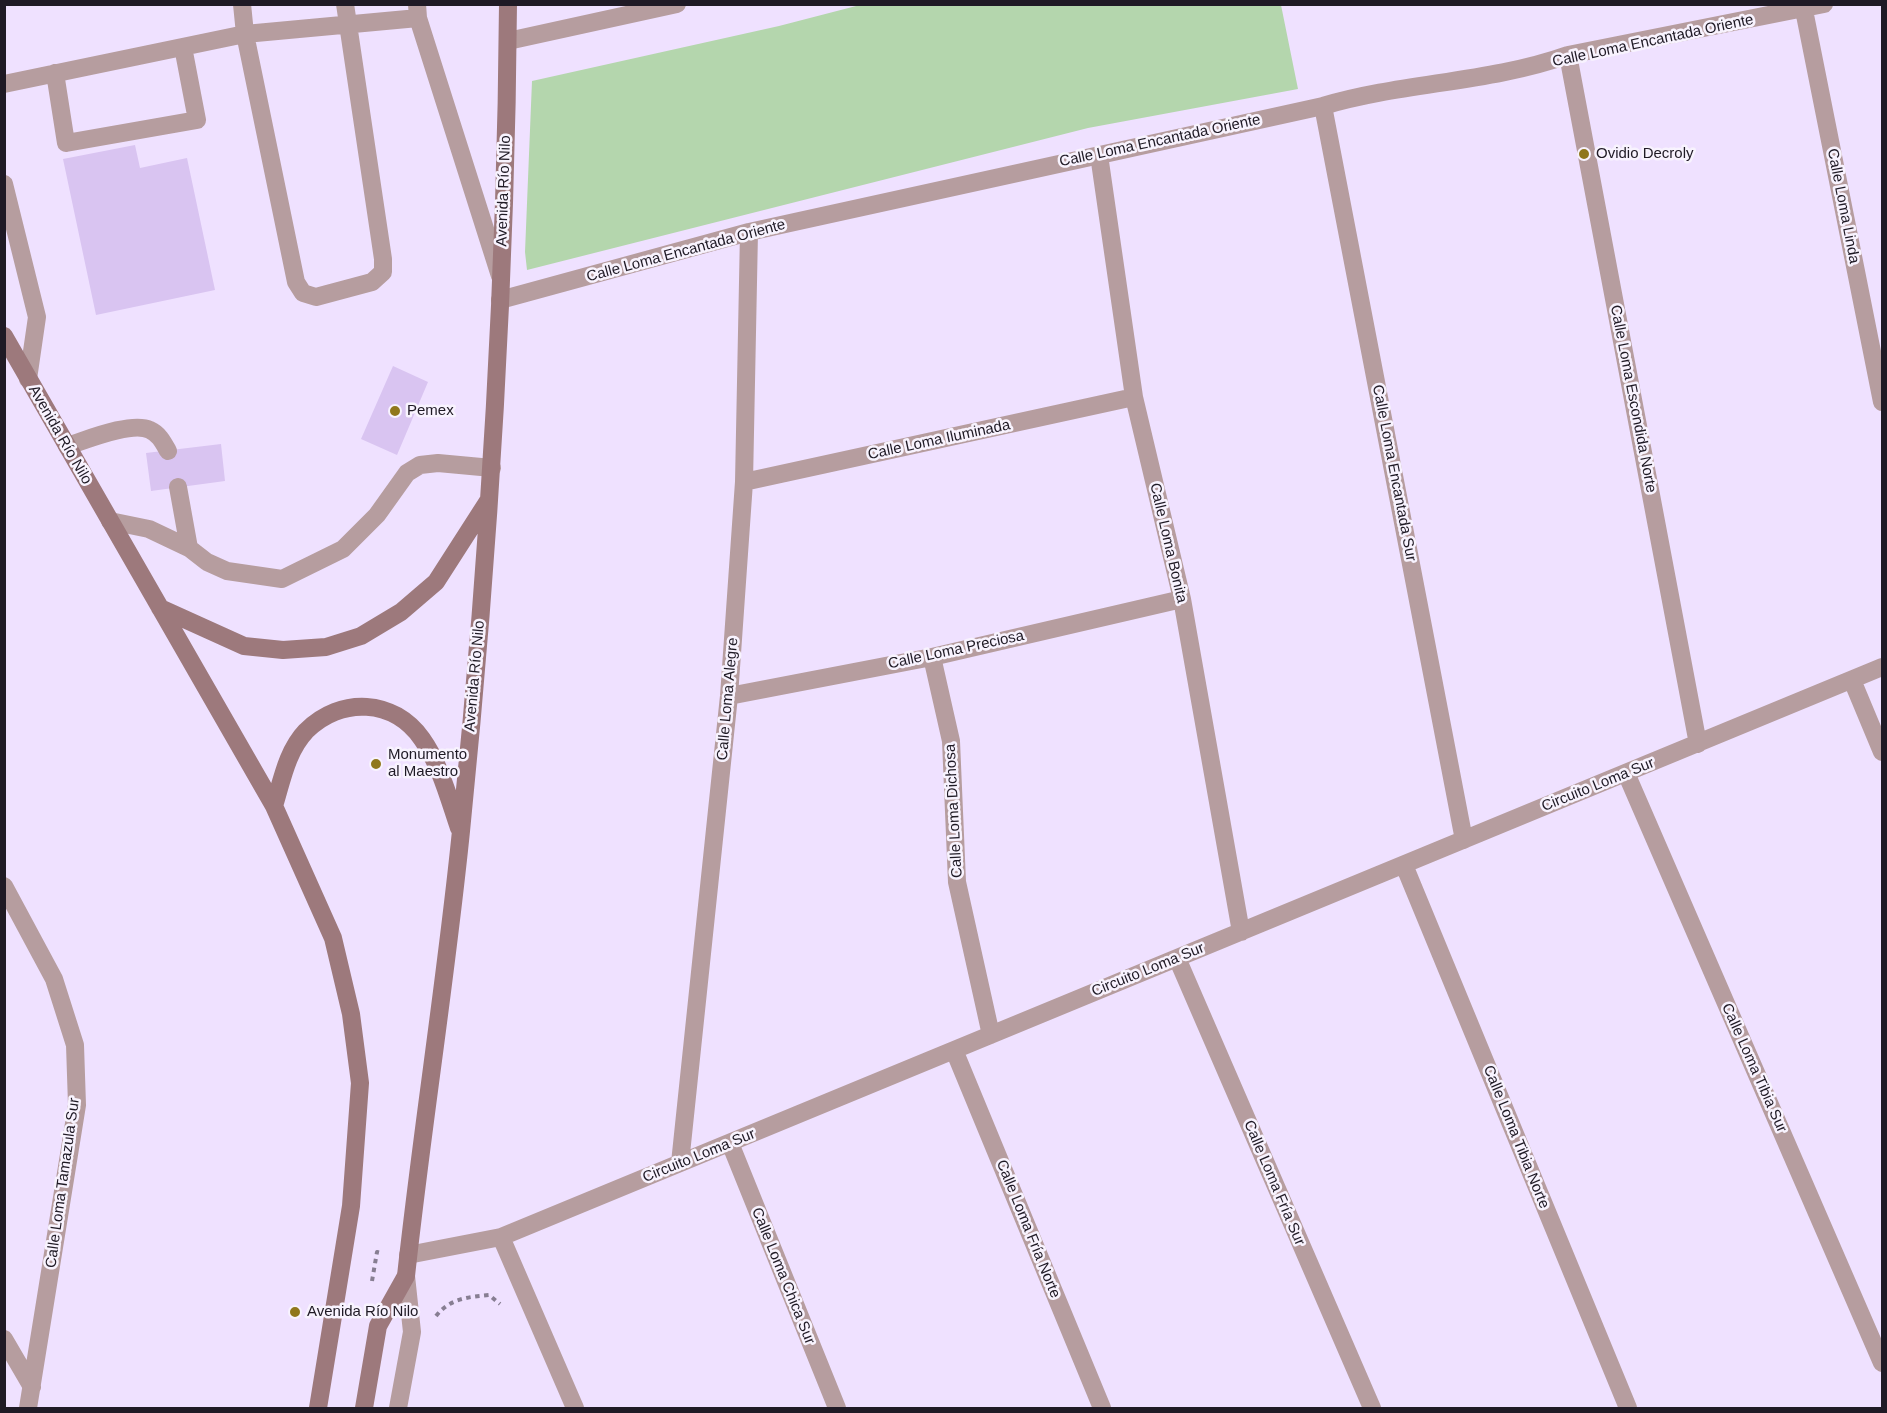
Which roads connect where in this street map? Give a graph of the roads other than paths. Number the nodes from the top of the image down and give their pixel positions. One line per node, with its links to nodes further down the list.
1 (242, 4): 9 (street)
2 (345, 4): 8 (street)
3 (508, 4): 10 (main road, Avenida Río Nilo)
4 (677, 4): 10 (street)
5 (1824, 4): 6 (street, Calle Loma Encantada Oriente)
6 (1804, 10): 12 (street, Calle Loma Encantada Oriente); 24 (street, Calle Loma Linda)
7 (417, 11): 8 (street); 19 (street)
8 (349, 25): 9 (street); 9 (street)
9 (245, 34): 11 (street)
10 (508, 41): 19 (main road, Avenida Río Nilo)
11 (183, 47): 13 (street); 13 (street)
12 (1568, 55): 15 (street, Calle Loma Encantada Oriente); 39 (street, Calle Loma Escondida Norte)
13 (55, 74): 14 (street)
14 (4, 84)
15 (1323, 106): 16 (street, Calle Loma Encantada Oriente); 44 (street, Calle Loma Encantada Sur)
16 (1099, 154): 18 (street, Calle Loma Encantada Oriente); 23 (street, Calle Loma Bonita)
17 (4, 184): 22 (street)
18 (749, 232): 20 (street, Calle Loma Encantada Oriente); 28 (street, Calle Loma Alegre)
19 (502, 280): 20 (main road, Avenida Río Nilo)
20 (500, 300): 27 (main road, Avenida Río Nilo)
21 (4, 336): 22 (main road, Avenida Río Nilo)
22 (28, 379): 25 (main road, Avenida Río Nilo)
23 (1134, 398): 28 (street, Calle Loma Iluminada); 33 (street, Calle Loma Bonita)
24 (1882, 402)
25 (66, 446): 26 (street); 31 (main road, Avenida Río Nilo)
26 (168, 451)
27 (492, 468): 30 (main road, Avenida Río Nilo); 32 (street)
28 (744, 482): 38 (street, Calle Loma Alegre)
29 (178, 487): 32 (street)
30 (491, 497): 34 (main road); 43 (main road, Avenida Río Nilo)
31 (110, 521): 32 (street); 34 (main road, Avenida Río Nilo)
32 (189, 548)
33 (1182, 599): 35 (street, Calle Loma Preciosa); 47 (street, Calle Loma Bonita)
34 (160, 608): 42 (main road, Avenida Río Nilo)
35 (932, 657): 38 (street, Calle Loma Preciosa); 49 (street, Calle Loma Dichosa)
36 (1882, 667): 37 (street, Circuito Loma Sur)
37 (1852, 680): 39 (street, Circuito Loma Sur); 40 (street)
38 (729, 696): 52 (street, Calle Loma Alegre)
39 (1698, 744): 41 (street, Circuito Loma Sur)
40 (1882, 752)
41 (1626, 773): 44 (street, Circuito Loma Sur); 57 (street, Calle Loma Tibia Sur)
42 (274, 806): 43 (main road); 60 (main road, Avenida Río Nilo)
43 (461, 832): 54 (main road, Avenida Río Nilo)
44 (1464, 840): 45 (street, Circuito Loma Sur)
45 (1404, 865): 47 (street, Circuito Loma Sur); 67 (street, Calle Loma Tibia Norte)
46 (4, 886): 58 (street, Calle Loma Tamazula Sur)
47 (1241, 932): 48 (street, Circuito Loma Sur)
48 (1177, 958): 49 (street, Circuito Loma Sur); 66 (street, Calle Loma Fría Sur)
49 (991, 1035): 50 (street, Circuito Loma Sur)
50 (954, 1050): 51 (street, Circuito Loma Sur); 65 (street, Calle Loma Fría Norte)
51 (729, 1143): 52 (street, Circuito Loma Sur); 64 (street, Calle Loma Chica Sur)
52 (680, 1163): 53 (street, Circuito Loma Sur)
53 (501, 1237): 54 (street, Circuito Loma Sur); 63 (street)
54 (408, 1255): 55 (main road, Avenida Río Nilo)
55 (406, 1276): 61 (main road, Avenida Río Nilo); 62 (street)
56 (4, 1339): 58 (street)
57 (1882, 1363)
58 (32, 1387): 59 (street, Calle Loma Tamazula Sur)
59 (28, 1408)
60 (318, 1408)
61 (364, 1408)
62 (398, 1408)
63 (575, 1408)
64 (837, 1408)
65 (1102, 1408)
66 (1372, 1408)
67 (1628, 1408)

